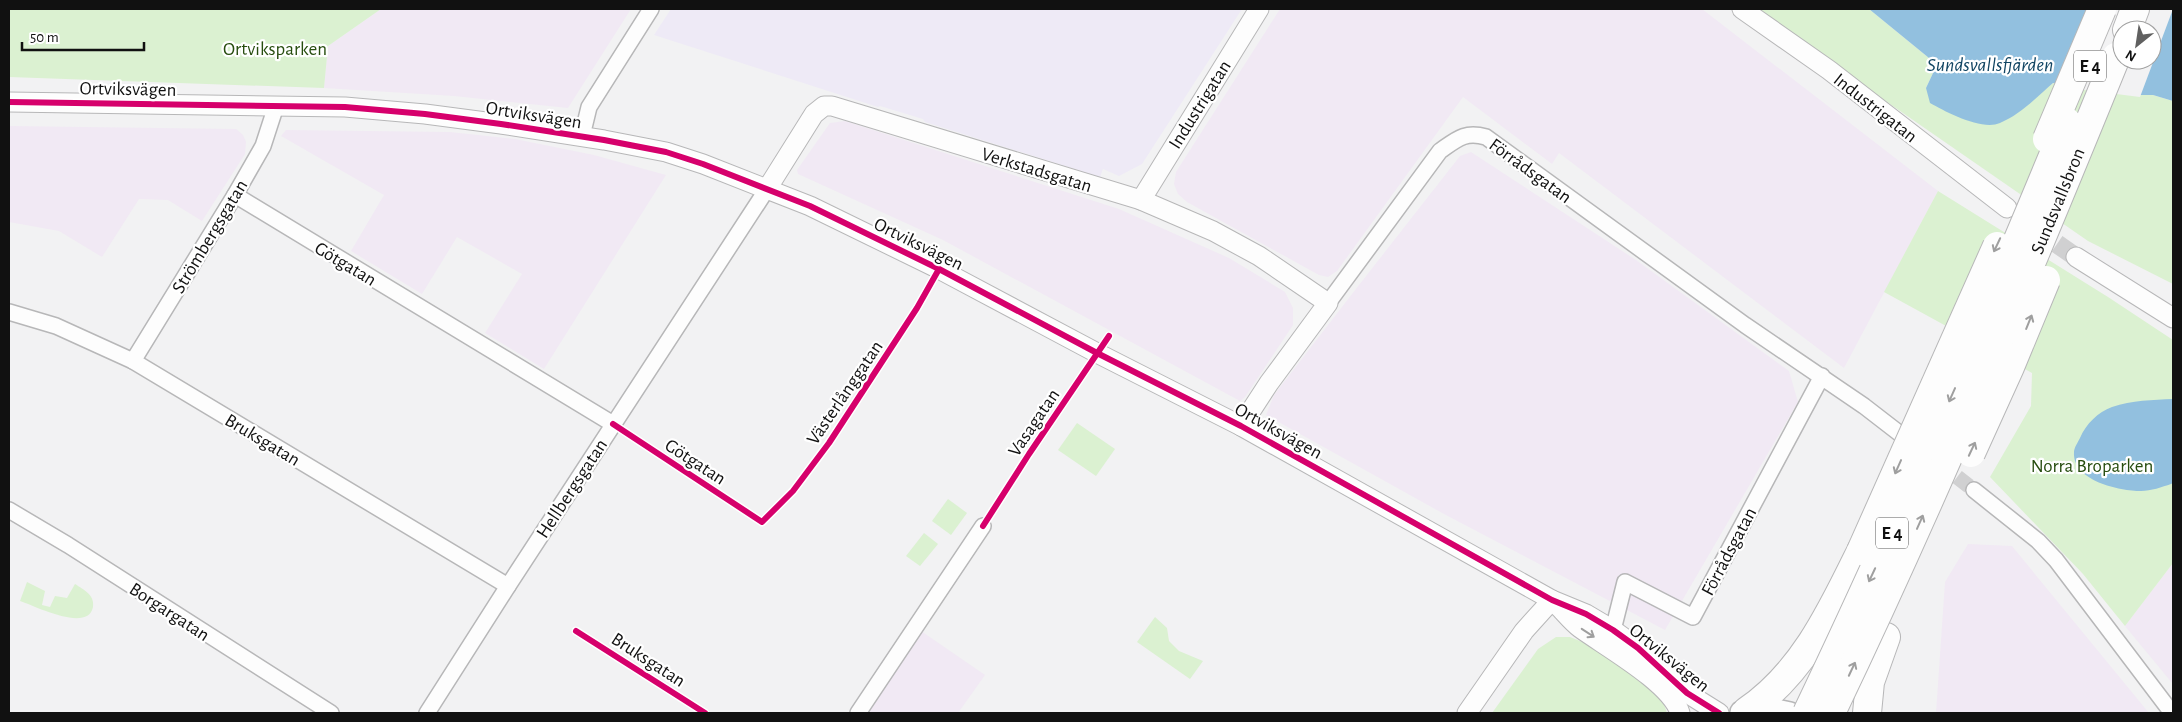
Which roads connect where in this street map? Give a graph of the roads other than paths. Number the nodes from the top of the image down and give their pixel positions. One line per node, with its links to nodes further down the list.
1 (651, 9): 10 (street)
2 (1259, 9): 13 (street, Industrigatan)
3 (1742, 9): 14 (street, Industrigatan)
4 (2102, 9): 31 (highway, E 4, one-way to 31, bridge)
5 (2112, 9): 39 (highway, Sundsvallsbron / E 4, one-way to 39, bridge)
6 (2112, 66): 40 (highway, Sundsvallsbron / E 4, one-way to 6, bridge)
7 (2114, 70): 41 (highway, E 4, one-way to 7, bridge)
8 (9, 102): 9 (street, Ortviksvägen)
9 (276, 106): 10 (street, Ortviksvägen); 12 (street, Strömbergsgatan)
10 (582, 136): 11 (street, Ortviksvägen)
11 (767, 189): 13 (street, Verkstadsgatan); 21 (street, Hellbergsgatan); 22 (street, Ortviksvägen)
12 (235, 195): 19 (street, Strömbergsgatan); 21 (street, Götgatan)
13 (1141, 200): 16 (street, Verkstadsgatan)
14 (2007, 208)
15 (2079, 259): 18 (street)
16 (1328, 303): 20 (street, Förrådsgatan); 22 (street, Förrådsgatan)
17 (9, 312): 19 (street, Bruksgatan)
18 (2173, 318)
19 (133, 361): 27 (street, Bruksgatan)
20 (1822, 376): 23 (street, Förrådsgatan); 29 (street, Förrådsgatan)
21 (613, 424): 27 (street, Hellbergsgatan)
22 (1241, 426): 28 (street, Ortviksvägen)
23 (1908, 440)
24 (1974, 490): 30 (street)
25 (9, 510): 32 (street, Borgargatan)
26 (983, 526): 34 (street)
27 (508, 586): 33 (street, Hellbergsgatan)
28 (1552, 600): 29 (street, Ortviksvägen); 35 (street); 36 (street, Ortviksvägen, one-way to 36)
29 (1614, 630): 37 (street, Ortviksvägen)
30 (2172, 711)
31 (1742, 712): 38 (main road)
32 (330, 713)
33 (427, 713)
34 (858, 713)
35 (1467, 713)
36 (1680, 713)
37 (1719, 713)
38 (1790, 713)
39 (1807, 713)
40 (1831, 713)
41 (1867, 713)

